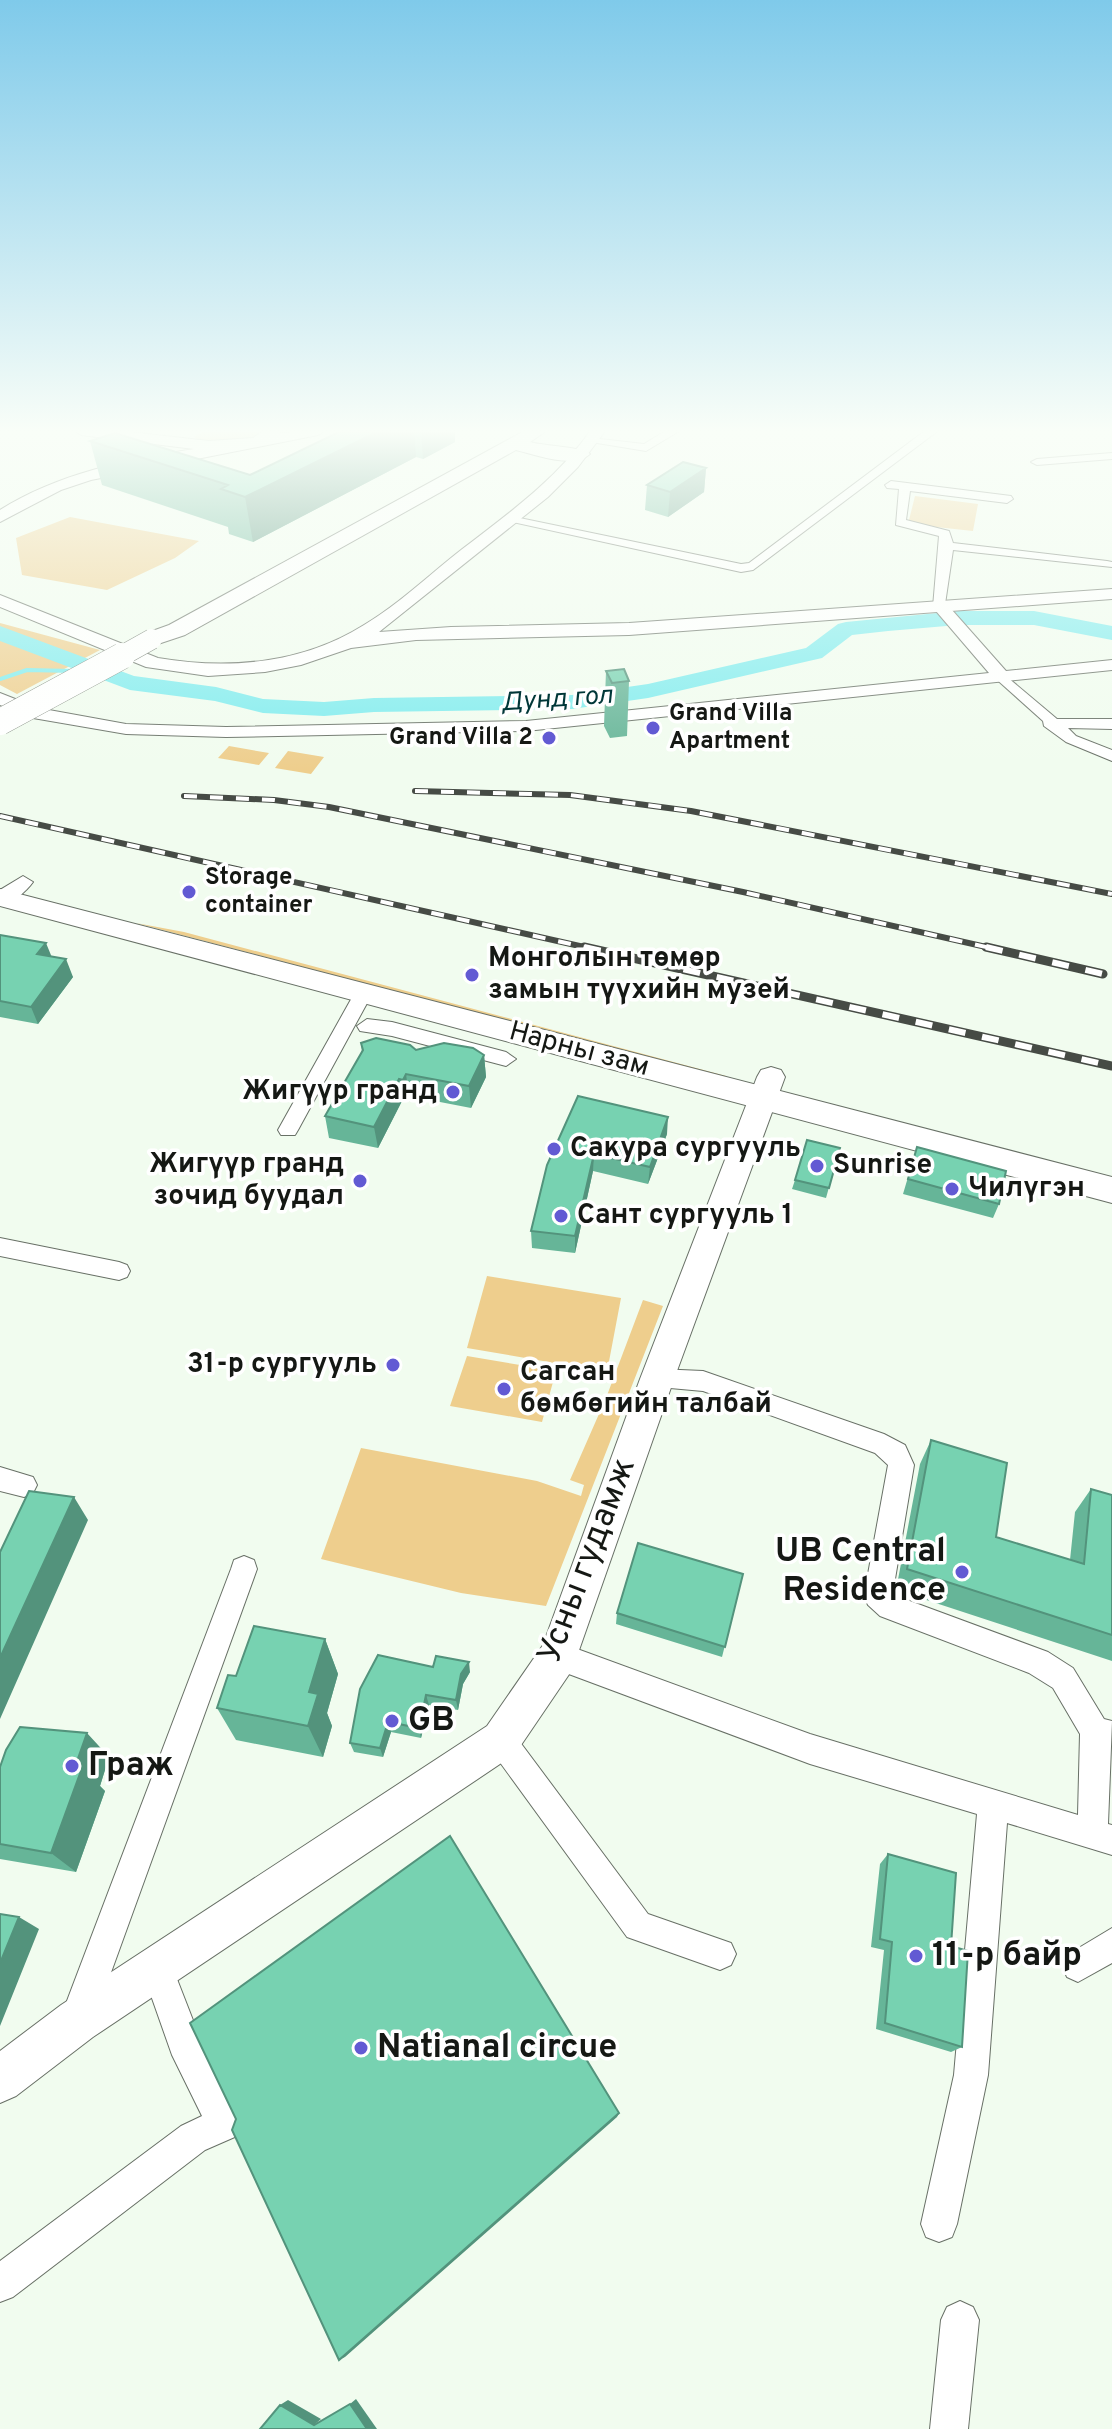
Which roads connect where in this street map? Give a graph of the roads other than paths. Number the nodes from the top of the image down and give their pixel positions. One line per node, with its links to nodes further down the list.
1 (330, 543): 18 (highway, bridge)
2 (480, 543): 10 (main road)
3 (623, 543): 4 (street)
4 (783, 543)
5 (947, 546): 6 (street); 11 (street)
6 (1107, 565)
7 (0, 583): 15 (main road)
8 (1112, 594): 11 (main road)
9 (0, 600): 15 (main road)
10 (402, 604): 12 (main road); 13 (main road)
11 (938, 604): 12 (main road); 16 (street)
12 (442, 633): 13 (main road)
13 (345, 643): 15 (main road)
14 (1112, 665): 16 (street)
15 (252, 666)
16 (1000, 675): 17 (street); 19 (street)
17 (0, 698)
18 (0, 722)
19 (1049, 723): 20 (street); 21 (street)
20 (1112, 724)
21 (1112, 756)
22 (5, 891): 23 (main road, Нарны зам); 28 (main road, Нарны зам)
23 (363, 994): 28 (main road, Нарны зам); 29 (street)
24 (381, 1047): 25 (street)
25 (455, 1047): 26 (street); 27 (street)
26 (420, 1056)
27 (506, 1059)
28 (767, 1087): 30 (main road, Нарны зам); 31 (main road, Нарны зам); 34 (main road, Усны гудамж)
29 (288, 1130)
30 (1112, 1166)
31 (1112, 1190)
32 (0, 1247): 33 (street)
33 (119, 1271)
34 (657, 1379): 36 (main road, Усны гудамж); 37 (street)
35 (244, 1569): 45 (street)
36 (558, 1656): 38 (main road, Усны гудамж); 39 (street)
37 (1103, 1734): 40 (street)
38 (501, 1740): 42 (street); 44 (main road, Усны гудамж)
39 (993, 1805): 40 (street); 47 (street)
40 (1103, 1838)
41 (1112, 1944): 43 (street)
42 (720, 1954)
43 (1078, 1966)
44 (157, 1967): 45 (main road, Усны гудамж); 48 (street)
45 (77, 2021): 46 (main road, Усны гудамж)
46 (0, 2080)
47 (939, 2224)
48 (0, 2284)
49 (960, 2320): 50 (street)
50 (949, 2429)

